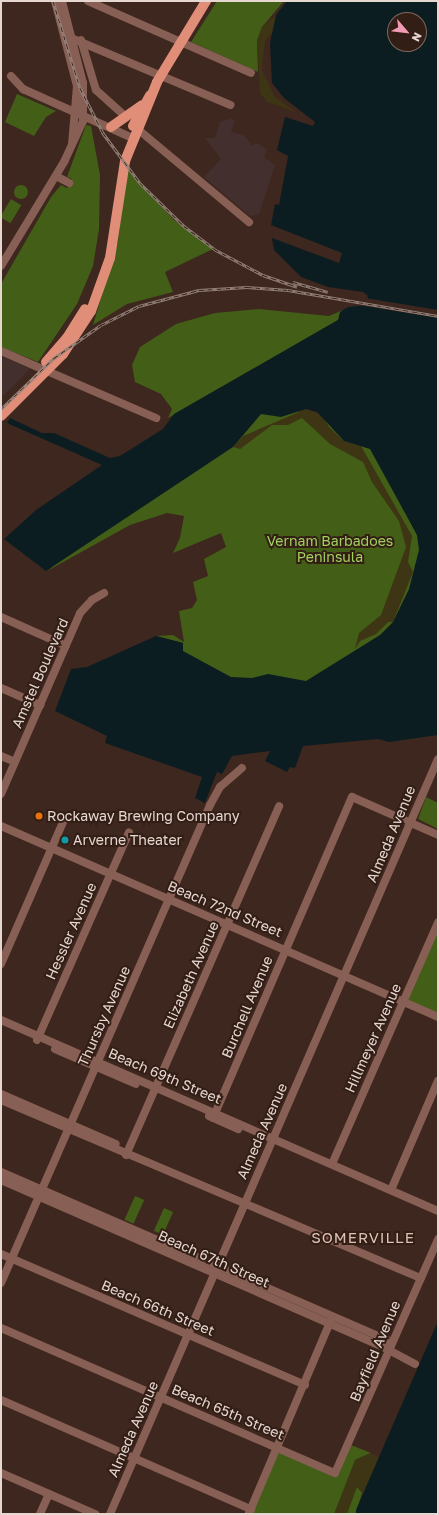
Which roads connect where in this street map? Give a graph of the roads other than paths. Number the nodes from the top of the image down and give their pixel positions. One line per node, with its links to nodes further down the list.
1 (55, 1): 14 (street)
2 (62, 1): 5 (street)
3 (88, 1): 7 (street)
4 (206, 1): 7 (main road)
5 (71, 38): 6 (street); 14 (street)
6 (81, 40): 9 (street); 15 (street)
7 (182, 42): 8 (street); 9 (main road)
8 (252, 73)
9 (161, 75): 11 (main road); 13 (street)
10 (11, 76): 14 (street)
11 (154, 88): 12 (main road); 17 (main road)
12 (142, 105): 15 (main road); 17 (main road)
13 (230, 106)
14 (80, 114): 16 (street); 19 (street)
15 (126, 117): 16 (main road)
16 (111, 127): 18 (street)
17 (136, 127): 18 (main road); 21 (street)
18 (132, 137): 24 (main road)
19 (56, 176): 20 (street); 22 (street)
20 (69, 183)
21 (249, 222)
22 (1, 266)
23 (1, 351): 24 (street)
24 (44, 369): 25 (main road); 26 (main road); 27 (street)
25 (1, 406)
26 (1, 416)
27 (156, 418)
28 (104, 593): 30 (street, Amstel Boulevard)
29 (1, 617): 30 (street)
30 (66, 646): 32 (street, Amstel Boulevard)
31 (1, 688): 32 (street)
32 (40, 705): 35 (street, Amstel Boulevard)
33 (1, 756): 35 (street)
34 (438, 759): 40 (street, Almeda Avenue)
35 (15, 762): 37 (street, Amstel Boulevard)
36 (242, 768): 46 (street, Thursby Avenue)
37 (1, 794)
38 (279, 806): 48 (street, Elizabeth Avenue)
39 (64, 820): 44 (street)
40 (411, 822): 43 (street); 49 (street, Burchell Avenue); 51 (street, Almeda Avenue)
41 (1, 826): 44 (street, Beach 72nd Street)
42 (129, 832): 45 (street, Hessler Avenue)
43 (438, 835)
44 (52, 848): 45 (street, Beach 72nd Street); 50 (street)
45 (110, 874): 46 (street, Beach 72nd Street); 56 (street, Hessler Avenue)
46 (169, 899): 48 (street, Beach 72nd Street); 57 (street, Thursby Avenue)
47 (438, 922): 52 (street, Hillmeyer Avenue)
48 (227, 925): 49 (street, Beach 72nd Street); 59 (street, Elizabeth Avenue)
49 (285, 950): 51 (street, Beach 72nd Street); 62 (street, Burchell Avenue)
50 (1, 964)
51 (345, 976): 52 (street, Beach 72nd Street); 64 (street, Almeda Avenue)
52 (403, 1001): 53 (street, Beach 72nd Street); 66 (street, Hillmeyer Avenue)
53 (438, 1016)
54 (1, 1020): 56 (street, Beach 69th Street)
55 (1, 1025): 56 (street, Beach 69th Street)
56 (38, 1039): 57 (street, Beach 69th Street)
57 (97, 1064): 59 (street, Beach 69th Street); 63 (street, Thursby Avenue)
58 (438, 1081): 69 (street)
59 (155, 1089): 62 (street, Beach 69th Street); 65 (street, Elizabeth Avenue)
60 (1, 1094): 63 (street)
61 (1, 1100): 63 (street)
62 (214, 1115): 64 (street, Beach 69th Street)
63 (69, 1127): 65 (street); 70 (street, Thursby Avenue)
64 (273, 1140): 66 (street, Beach 69th Street); 71 (street, Almeda Avenue)
65 (128, 1152): 71 (street)
66 (332, 1164): 69 (street, Beach 69th Street)
67 (1, 1172): 70 (street, Beach 67th Street)
68 (1, 1180): 70 (street, Beach 67th Street)
69 (391, 1190): 72 (street, Beach 69th Street)
70 (40, 1192): 75 (street, Thursby Avenue); 76 (street, Beach 67th Street)
71 (245, 1203): 76 (street, Almeda Avenue); 77 (street)
72 (438, 1211)
73 (438, 1240): 77 (street, Bayfield Avenue)
74 (1, 1254): 75 (street, Beach 66th Street)
75 (12, 1258): 78 (street, Thursby Avenue); 81 (street, Beach 66th Street)
76 (216, 1270): 79 (street, Beach 67th Street); 81 (street, Almeda Avenue)
77 (420, 1280): 82 (street, Bayfield Avenue)
78 (1, 1283)
79 (331, 1320): 82 (street, Beach 67th Street); 84 (street)
80 (1, 1328): 85 (street, Beach 65th Street)
81 (187, 1335): 84 (street, Beach 66th Street); 85 (street, Almeda Avenue)
82 (391, 1346): 83 (street, Beach 67th Street); 90 (street, Bayfield Avenue)
83 (415, 1364)
84 (305, 1385): 87 (street)
85 (161, 1398): 87 (street, Beach 65th Street); 88 (street, Almeda Avenue)
86 (1, 1400): 88 (street)
87 (278, 1448): 90 (street, Beach 65th Street); 92 (street)
88 (134, 1458): 92 (street); 95 (street, Almeda Avenue)
89 (1, 1473): 91 (street)
90 (335, 1473)
91 (49, 1494): 93 (street); 94 (street)
92 (250, 1512)
93 (40, 1514)
94 (95, 1514)
95 (110, 1514)

